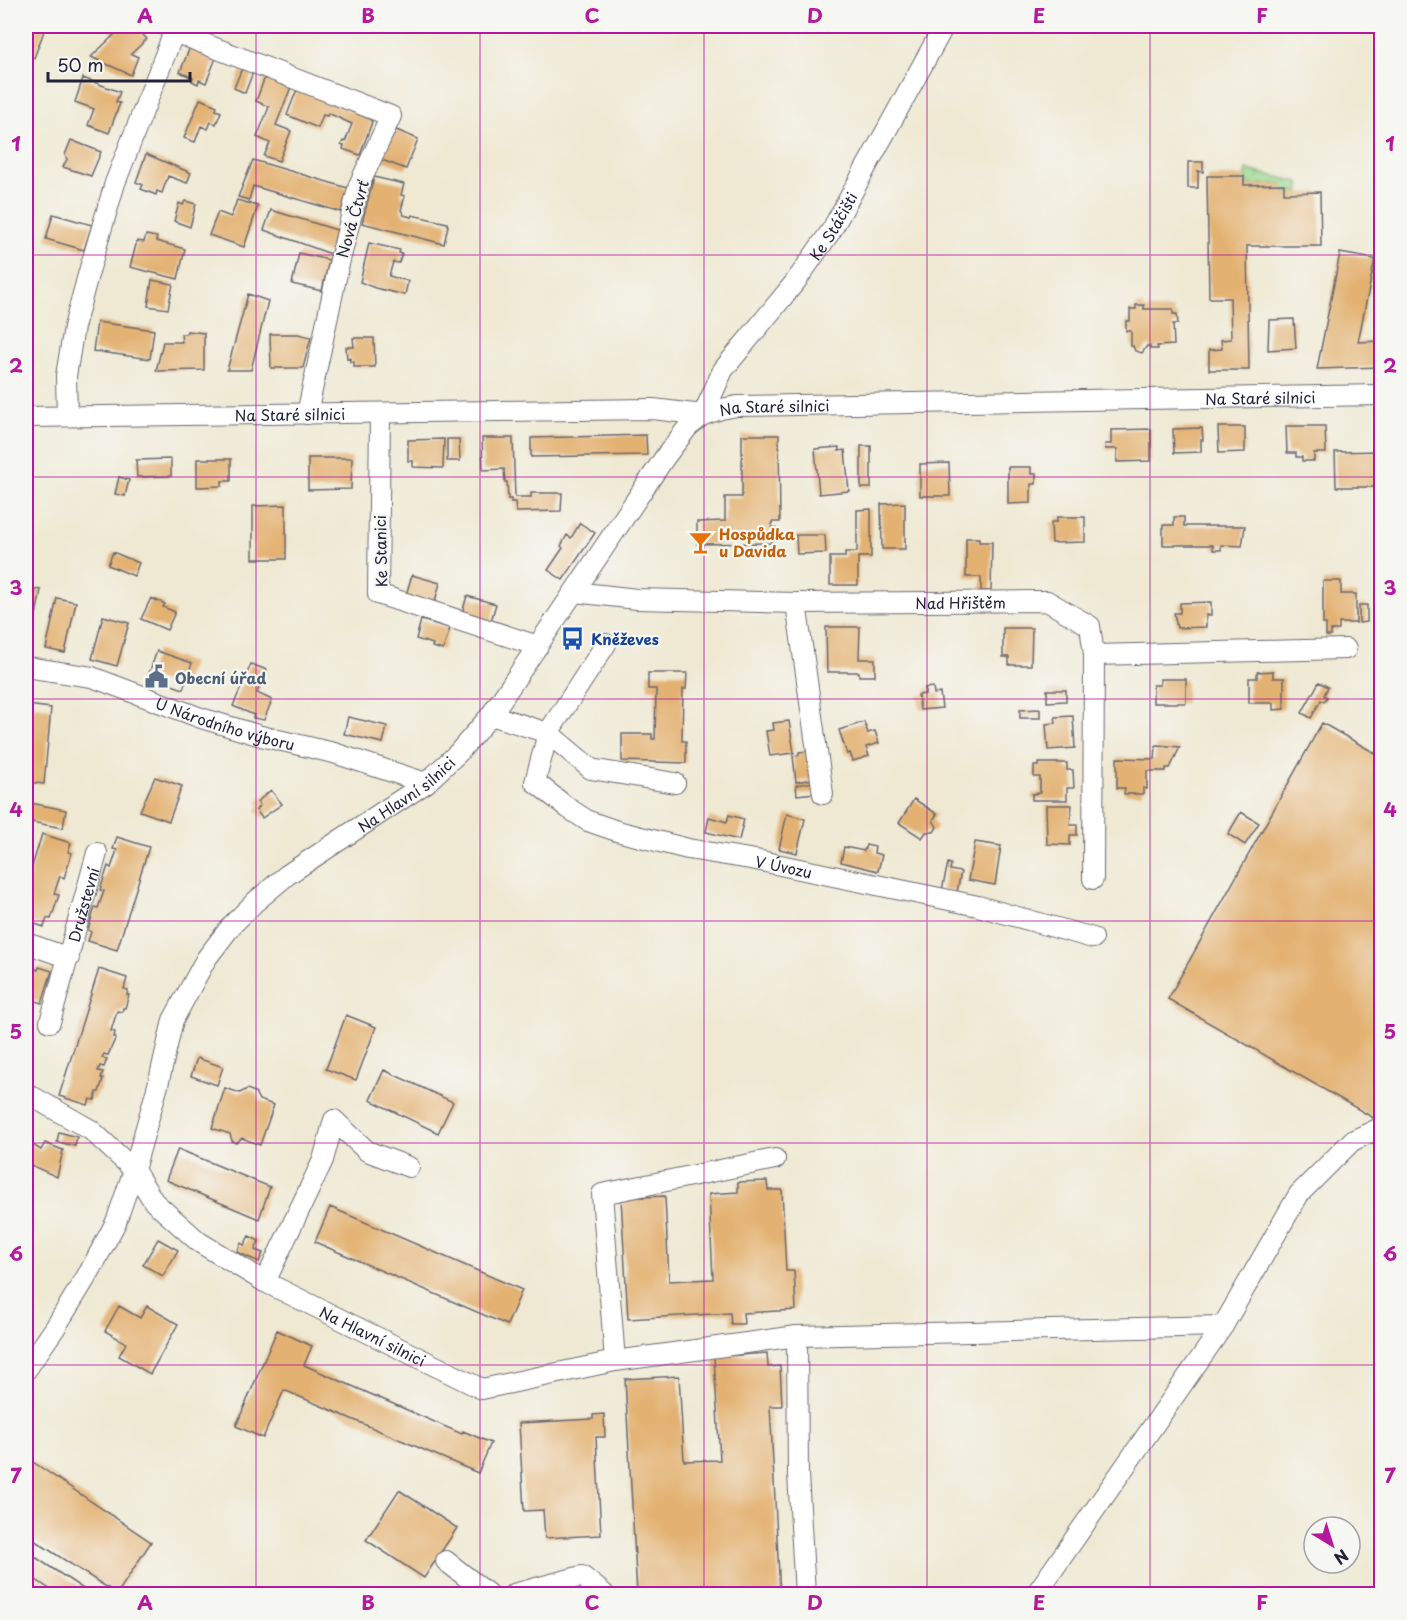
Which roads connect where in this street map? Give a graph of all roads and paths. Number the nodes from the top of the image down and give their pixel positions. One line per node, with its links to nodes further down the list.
1 (944, 26): 6 (street, Ke Stáčišti)
2 (170, 29): 5 (street, Nová Čtvrť); 7 (street, Nová Čtvrť)
3 (1382, 395): 6 (street, Na Staré silnici)
4 (380, 413): 5 (street, Na Staré silnici); 6 (street, Na Staré silnici); 12 (street, Ke Stanici)
5 (307, 414): 7 (street, Na Staré silnici)
6 (704, 415): 9 (street, Na Hlavní silnici)
7 (67, 416): 8 (street, Na Staré silnici)
8 (26, 417)
9 (574, 592): 10 (street, Nad Hřištěm); 12 (street, Na Hlavní silnici)
10 (796, 603): 14 (street, Nad Hřištěm); 20 (street)
11 (606, 644): 17 (street)
12 (538, 646): 16 (street, Na Hlavní silnici)
13 (1346, 649): 14 (street)
14 (1094, 655): 22 (street, Nad Hřištěm)
15 (26, 667): 18 (street, U Národního výboru)
16 (491, 715): 17 (street); 18 (street, Na Hlavní silnici)
17 (548, 733): 19 (street); 23 (street, V Úvozu)
18 (426, 783): 31 (street, Na Hlavní silnici)
19 (675, 783)
20 (823, 794)
21 (97, 853): 25 (street, Družstevní)
22 (1093, 879)
23 (1093, 938)
24 (26, 943): 25 (street, Družstevní)
25 (69, 958): 26 (street, Družstevní)
26 (50, 1022)
27 (26, 1093): 31 (street, Na Hlavní silnici)
28 (1382, 1127): 33 (street)
29 (775, 1159): 35 (street)
30 (409, 1167): 32 (street)
31 (134, 1170): 32 (street, Na Hlavní silnici); 36 (street, Na Hlavní silnici)
32 (265, 1282): 35 (street, Na Hlavní silnici)
33 (1223, 1326): 34 (street); 42 (street)
34 (797, 1336): 35 (street); 41 (street)
35 (615, 1361)
36 (26, 1370)
37 (446, 1562): 38 (street)
38 (488, 1594)
39 (514, 1594): 40 (street)
40 (604, 1594)
41 (805, 1594)
42 (1036, 1594)

